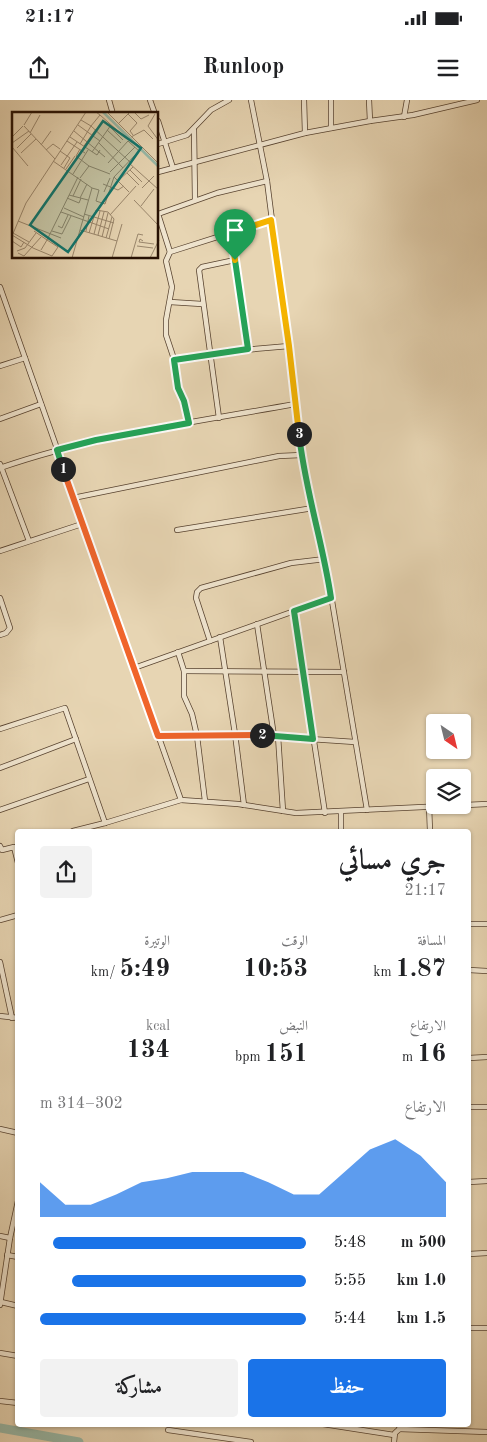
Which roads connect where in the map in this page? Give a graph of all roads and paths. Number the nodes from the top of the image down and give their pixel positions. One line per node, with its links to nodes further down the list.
1 (150, 100): 9 (street)
2 (229, 100): 14 (street)
3 (252, 100): 18 (street)
4 (304, 100): 15 (street)
5 (331, 100): 13 (street)
6 (370, 100): 11 (street)
7 (407, 100): 10 (street)
8 (476, 100): 10 (street)
9 (154, 112)
10 (404, 116): 11 (street)
11 (370, 121): 13 (street)
12 (159, 124): 16 (street)
13 (331, 128): 15 (street)
14 (194, 130): 16 (street); 19 (street)
15 (305, 133): 18 (street)
16 (164, 142): 17 (street); 20 (street)
17 (159, 144)
18 (260, 144): 19 (street); 22 (street)
19 (195, 162): 20 (street); 23 (street)
20 (173, 168): 21 (street)
21 (159, 172)
22 (267, 181): 23 (street); 26 (street)
23 (195, 200): 24 (street)
24 (159, 212)
25 (159, 215): 28 (street)
26 (271, 220): 27 (street); 33 (street)
27 (231, 233): 28 (street); 29 (street)
28 (170, 252): 31 (street)
29 (235, 260): 32 (street); 34 (street)
30 (0, 287): 36 (street)
31 (170, 302): 32 (street); 37 (street)
32 (202, 304): 35 (street)
33 (289, 346): 34 (street); 40 (street)
34 (248, 349): 35 (street)
35 (210, 353): 37 (street); 41 (street)
36 (25, 358): 38 (street); 39 (street)
37 (174, 360): 43 (street)
38 (0, 366)
39 (41, 404): 42 (street); 44 (street)
40 (295, 404): 41 (street); 45 (street)
41 (219, 418): 43 (street)
42 (0, 419)
43 (189, 423): 44 (street)
44 (57, 450): 46 (street); 47 (street)
45 (302, 455): 47 (street); 48 (street)
46 (0, 467): 51 (street)
47 (73, 498): 49 (street)
48 (313, 508): 50 (street); 53 (street)
49 (82, 524): 51 (street); 62 (street)
50 (177, 530)
51 (29, 541): 52 (street)
52 (0, 551)
53 (325, 559): 55 (street); 60 (street)
54 (0, 598): 58 (street)
55 (331, 598): 56 (street); 67 (street)
56 (294, 611): 57 (street); 66 (street)
57 (257, 624): 59 (street); 65 (street)
58 (0, 635)
59 (220, 637): 60 (street); 64 (street)
60 (210, 641): 61 (street)
61 (178, 652): 62 (street); 63 (street)
62 (134, 668): 70 (street)
63 (184, 671): 64 (street); 71 (street)
64 (226, 671): 65 (street); 69 (street)
65 (263, 672): 66 (street); 72 (street)
66 (303, 672): 67 (street); 74 (street)
67 (344, 672): 75 (street)
68 (0, 729): 73 (street)
69 (235, 734): 71 (street); 72 (street); 81 (street)
70 (158, 736): 71 (street); 78 (street)
71 (196, 736): 79 (street)
72 (276, 736): 74 (street); 86 (street)
73 (76, 739): 76 (street); 77 (street)
74 (313, 739): 75 (street); 87 (street)
75 (355, 742): 85 (street)
76 (0, 768)
77 (89, 779): 84 (street); 90 (street)
78 (181, 800): 79 (street); 90 (street)
79 (205, 801): 81 (street)
80 (487, 804): 82 (street)
81 (244, 805): 86 (street)
82 (471, 805)
83 (426, 806): 85 (street)
84 (0, 810)
85 (367, 810): 88 (street)
86 (283, 811): 87 (street)
87 (325, 812): 88 (street)
88 (341, 812): 92 (street)
89 (429, 814): 93 (street)
90 (105, 823): 91 (street)
91 (93, 829)
92 (341, 829)
93 (430, 829)
94 (0, 846): 95 (street)
95 (15, 847)
96 (15, 916): 97 (street)
97 (0, 920)
98 (471, 924): 99 (street)
99 (487, 924)
100 (0, 962): 104 (street)
101 (471, 970): 102 (street)
102 (487, 971)
103 (0, 1016): 104 (street)
104 (15, 1018)
105 (487, 1057): 106 (street)
106 (471, 1058)
107 (471, 1107): 108 (street)
108 (487, 1107)
109 (0, 1129): 110 (street)
110 (15, 1132)
111 (471, 1182): 112 (street)
112 (487, 1182)
113 (15, 1217): 115 (street)
114 (0, 1236): 115 (street)
115 (10, 1238): 118 (street)
116 (487, 1253): 117 (street)
117 (471, 1254)
118 (7, 1255): 119 (street); 120 (street)
119 (15, 1256)
120 (0, 1304): 121 (street)
121 (15, 1306)
122 (471, 1328): 123 (street)
123 (487, 1328)
124 (0, 1354): 125 (street)
125 (15, 1356)
126 (0, 1400): 127 (street)
127 (15, 1402)
128 (342, 1427): 135 (street)
129 (401, 1427): 131 (street)
130 (448, 1427): 133 (street)
131 (399, 1429): 133 (street); 135 (street)
132 (168, 1430): 136 (street)
133 (448, 1431): 134 (street)
134 (487, 1432)
135 (394, 1435): 137 (street)
136 (251, 1442)
137 (394, 1442)

